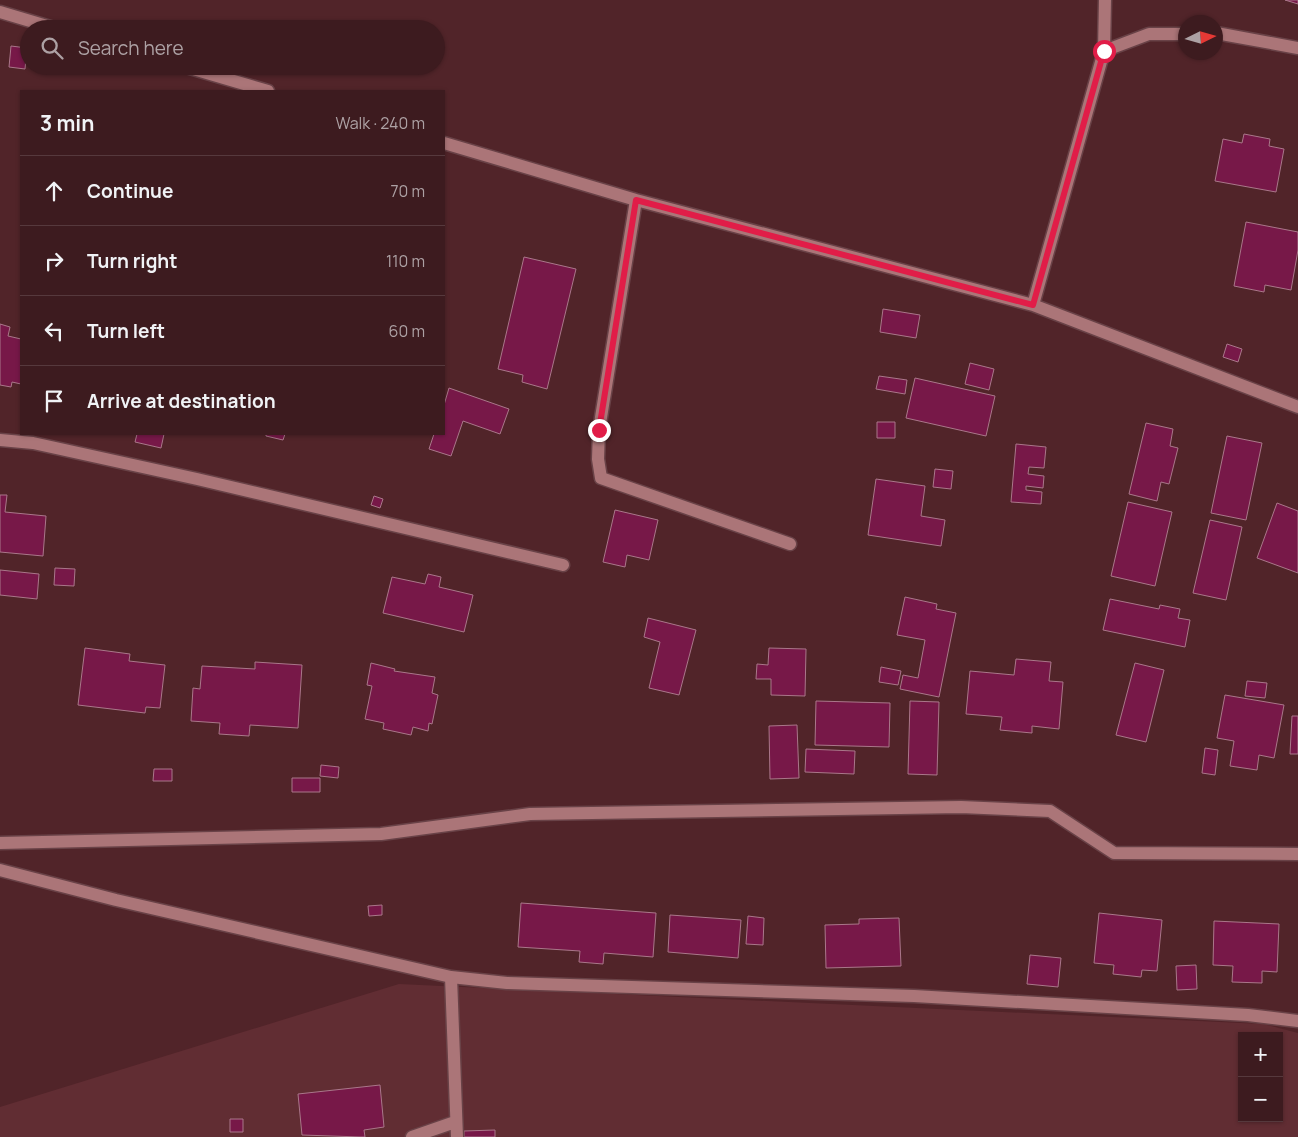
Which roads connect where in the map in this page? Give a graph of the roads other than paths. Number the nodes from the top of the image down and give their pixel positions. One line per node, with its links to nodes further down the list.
1 (1105, 0): 7 (street)
2 (0, 12): 3 (street)
3 (27, 20)
4 (1178, 34): 7 (street)
5 (1223, 34): 6 (street)
6 (1298, 48)
7 (1104, 51): 12 (street)
8 (214, 75): 9 (street)
9 (265, 90)
10 (445, 144): 11 (street)
11 (636, 200): 12 (street); 15 (street)
12 (1033, 305): 13 (street)
13 (1298, 407)
14 (0, 440): 16 (street)
15 (790, 544)
16 (563, 564)
17 (0, 843): 18 (street)
18 (1298, 854)
19 (0, 870): 20 (street)
20 (451, 977): 21 (street); 22 (street)
21 (1298, 1021)
22 (455, 1122): 23 (street); 24 (street)
23 (412, 1137)
24 (457, 1137)

